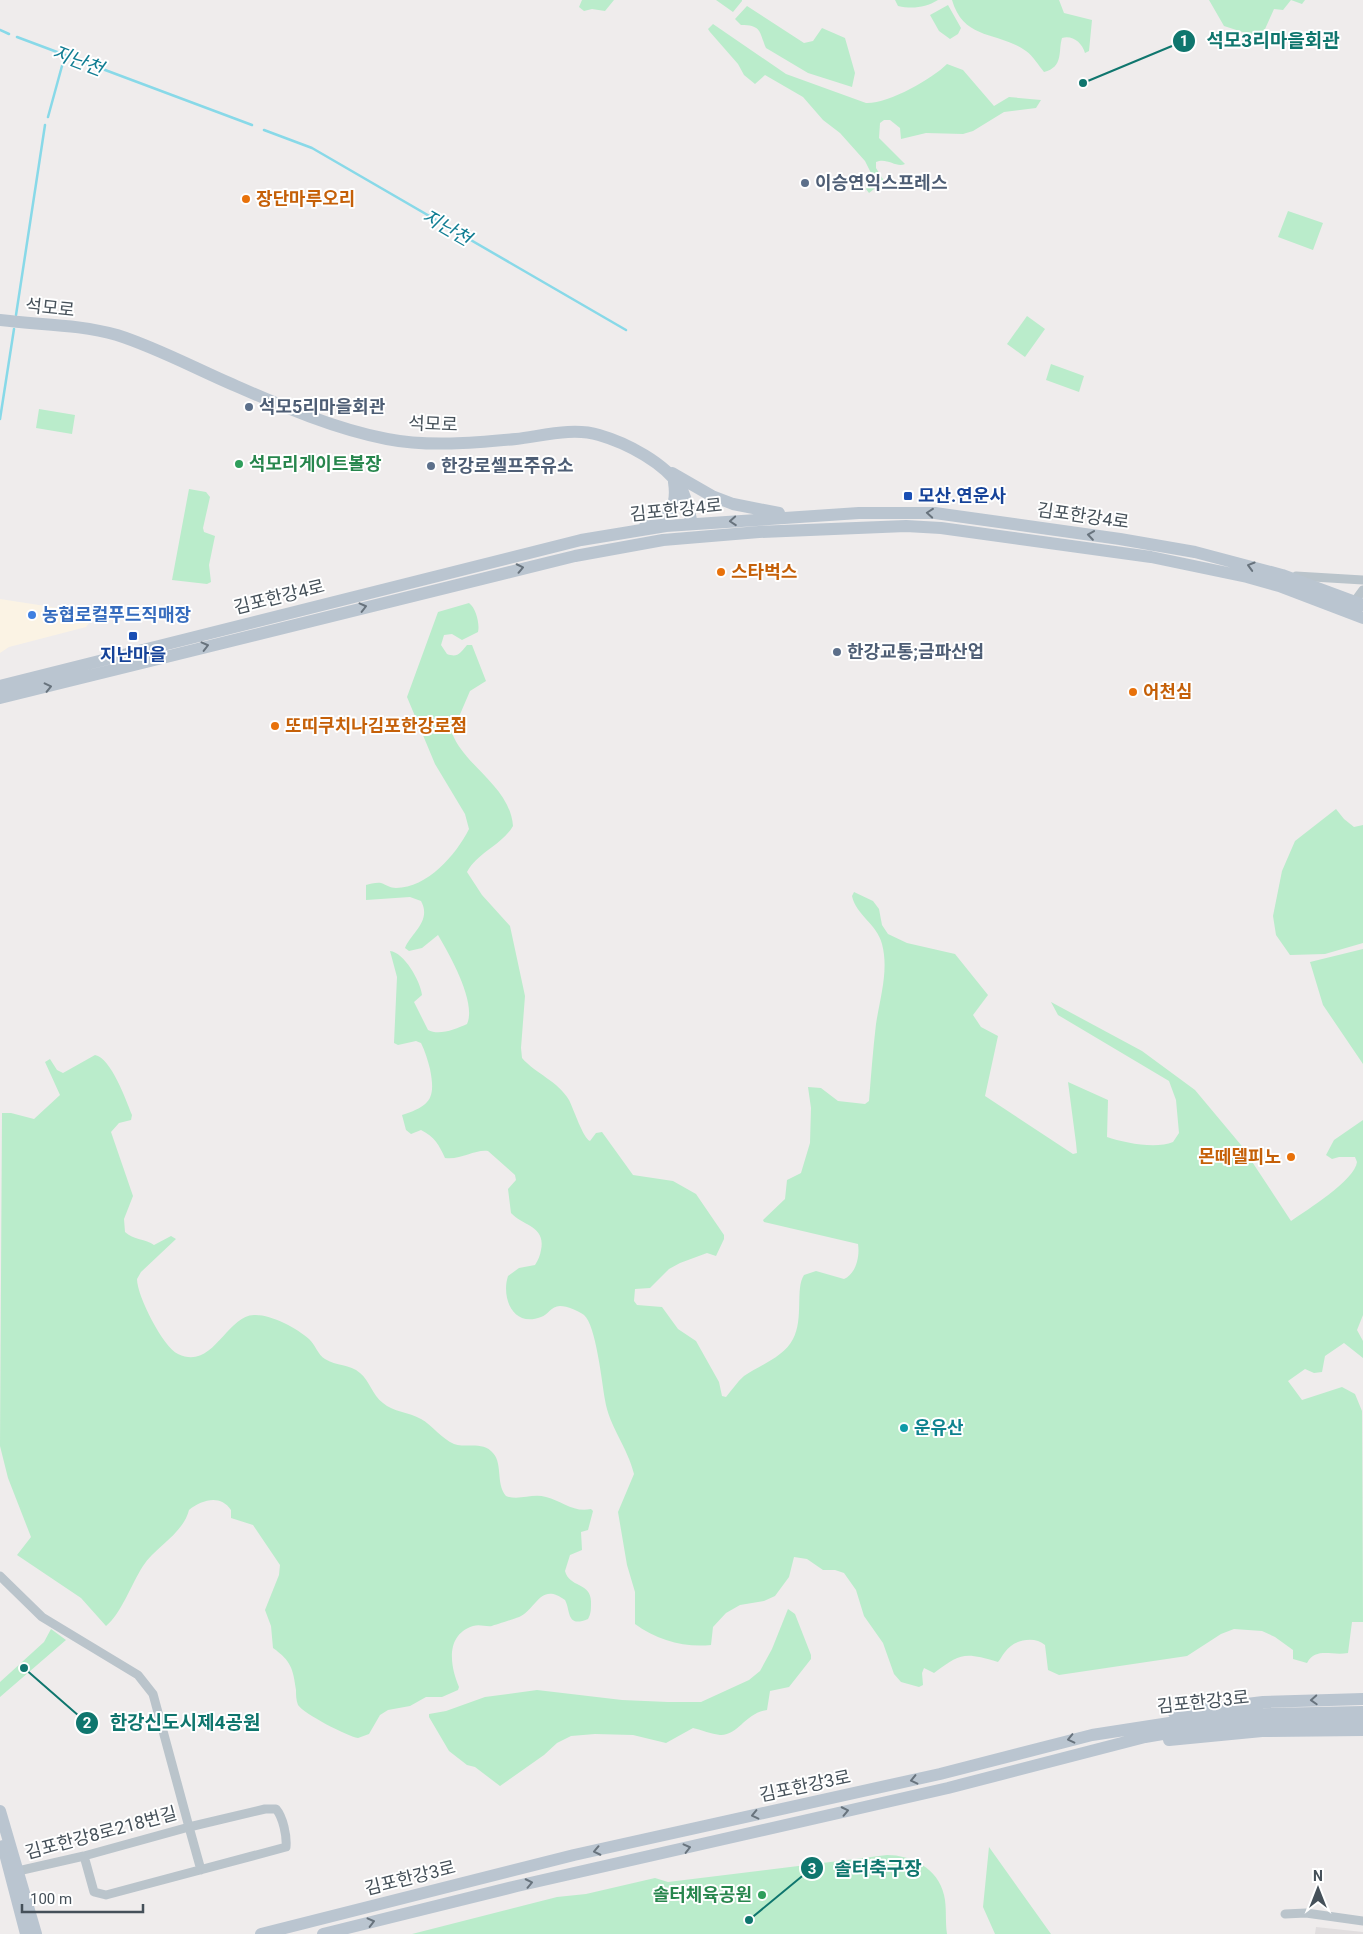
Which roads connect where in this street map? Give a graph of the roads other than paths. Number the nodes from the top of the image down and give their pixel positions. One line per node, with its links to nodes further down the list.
1 (0, 320): 2 (street, 석모로)
2 (658, 465): 3 (street, 석모로); 4 (street)
3 (674, 479): 5 (street, 석모로); 6 (street)
4 (799, 516): 5 (street, 김포한강4로, one-way to 5); 7 (street, 김포한강4로, one-way to 4)
5 (692, 524): 6 (street, 김포한강4로)
6 (635, 531): 12 (street, 김포한강4로)
7 (1282, 575): 8 (street); 10 (street, 김포한강4로)
8 (1363, 580)
9 (1363, 590): 10 (street)
10 (1355, 606): 11 (street, 김포한강4로); 13 (street, 김포한강4로, one-way to 10)
11 (1363, 618)
12 (0, 686)
13 (0, 698)
14 (0, 1576): 22 (street, 김포한강8로218번길)
15 (1363, 1699): 19 (street, one-way to 19)
16 (1363, 1712): 19 (street, 김포한강3로)
17 (1363, 1721): 20 (street, 김포한강3로)
18 (1363, 1730): 20 (street)
19 (1092, 1734): 31 (street, 김포한강3로, one-way to 31)
20 (1102, 1749): 32 (street, 김포한강3로, one-way to 20)
21 (0, 1811): 26 (street)
22 (189, 1827): 24 (street, 김포한강8로218번길); 25 (street); 25 (street)
23 (0, 1837): 26 (street)
24 (84, 1856): 25 (street); 26 (street, 김포한강8로218번길)
25 (201, 1870)
26 (9, 1873): 29 (street); 30 (street)
27 (1285, 1914): 28 (street)
28 (1363, 1921)
29 (26, 1934)
30 (36, 1934)
31 (261, 1934)
32 (324, 1934)

